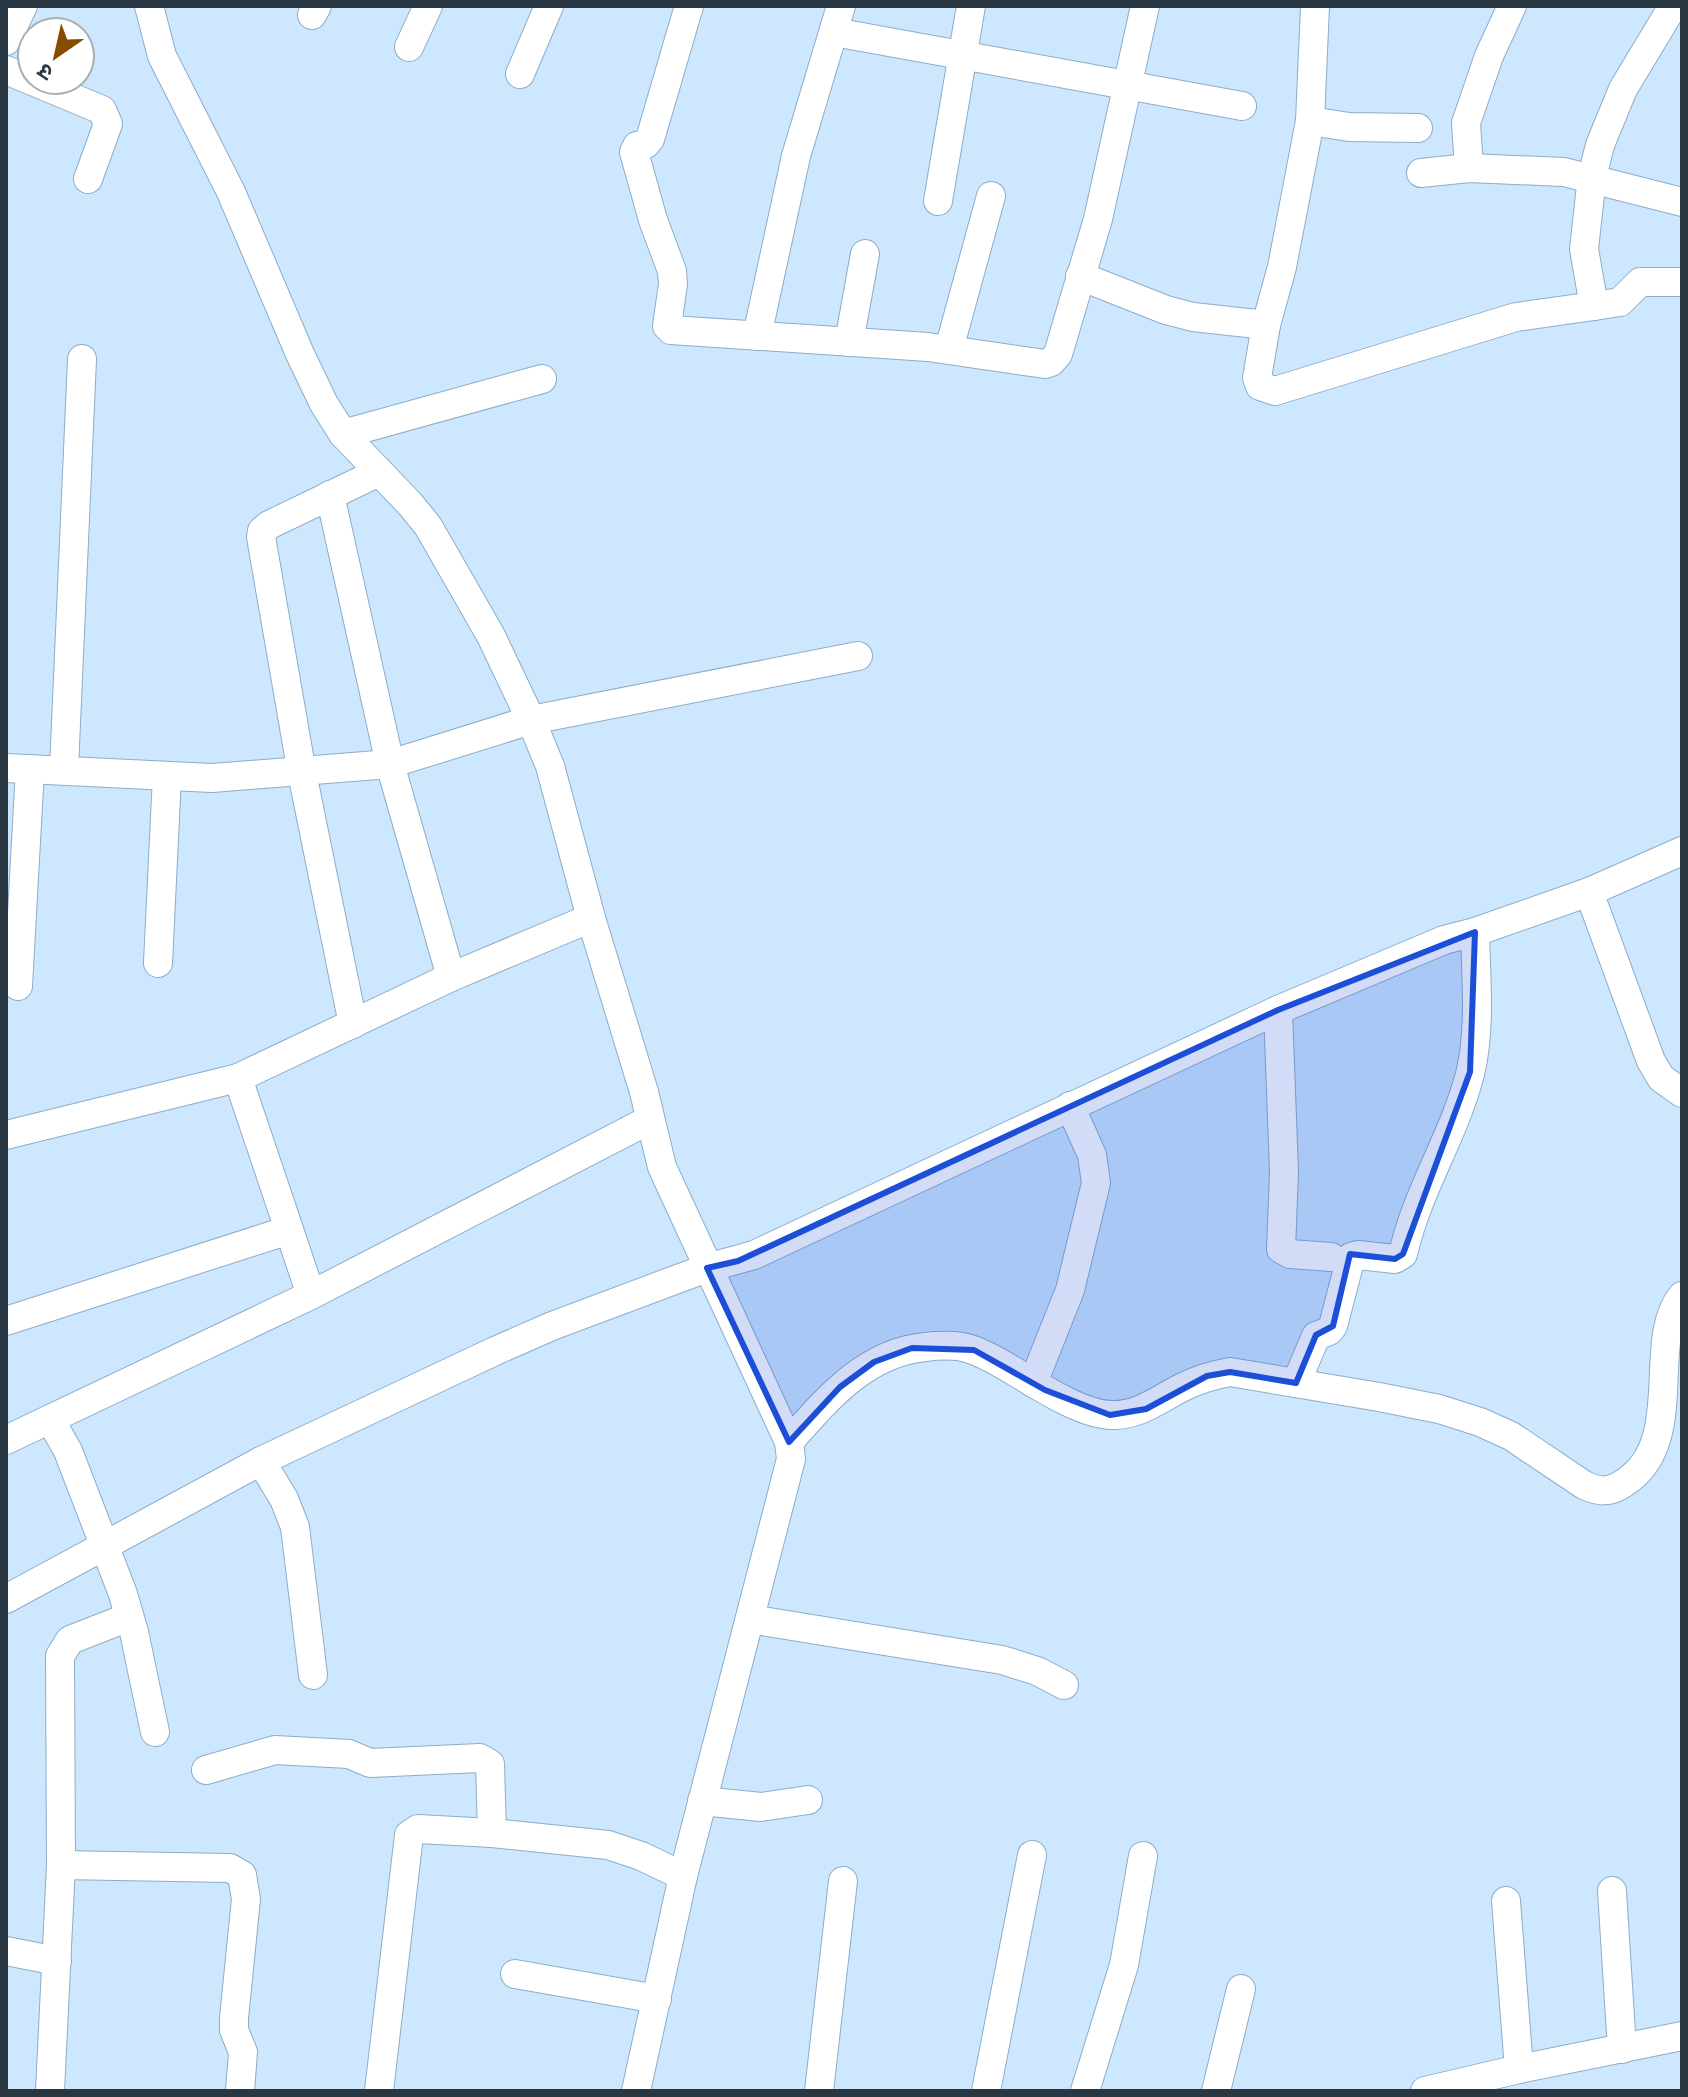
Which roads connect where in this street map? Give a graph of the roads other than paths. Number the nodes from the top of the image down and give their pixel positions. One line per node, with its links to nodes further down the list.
1 (23, 6): 12 (street)
2 (149, 6): 38 (street)
3 (428, 6): 13 (street)
4 (549, 6): 16 (street)
5 (689, 6): 33 (street)
6 (971, 6): 14 (street)
7 (1145, 6): 17 (street)
8 (1315, 6): 19 (street)
9 (1512, 6): 21 (street)
10 (1673, 6): 23 (street)
11 (837, 19): 14 (street); 33 (street)
12 (6, 41)
13 (409, 47)
14 (964, 57): 17 (street); 26 (street)
15 (6, 70): 24 (street)
16 (520, 74)
17 (1127, 85): 18 (street); 29 (street)
18 (1242, 106)
19 (1310, 121): 20 (street); 32 (street)
20 (1418, 128)
21 (1469, 168): 22 (street); 23 (street)
22 (1421, 173)
23 (1592, 177): 27 (street); 31 (street)
24 (88, 179)
25 (991, 196): 35 (street)
26 (938, 201)
27 (1682, 202)
28 (865, 254): 34 (street)
29 (1080, 276): 32 (street); 35 (street)
30 (1682, 282): 31 (street)
31 (1594, 306): 32 (street)
32 (1266, 325)
33 (757, 336): 34 (street)
34 (849, 342): 35 (street)
35 (949, 349)
36 (82, 359): 45 (street)
37 (542, 379): 38 (street)
38 (343, 434): 39 (street)
39 (379, 472): 40 (street); 42 (street)
40 (330, 495): 43 (street); 46 (street)
41 (858, 656): 42 (street)
42 (531, 720): 43 (street); 50 (street)
43 (390, 764): 46 (street); 53 (street)
44 (18, 769): 45 (street); 54 (street)
45 (64, 769): 47 (street)
46 (302, 773): 47 (street); 56 (street)
47 (167, 776): 52 (street)
48 (1682, 851): 49 (street)
49 (1589, 892): 51 (street); 58 (street)
50 (591, 918): 53 (street); 60 (street)
51 (1475, 932): 55 (street); 69 (street)
52 (158, 963)
53 (451, 977): 56 (street)
54 (18, 986)
55 (1278, 1010): 59 (street); 63 (street)
56 (353, 1024): 57 (street)
57 (238, 1078): 61 (street); 62 (street)
58 (1682, 1093)
59 (1070, 1106): 64 (street); 68 (street)
60 (649, 1120): 64 (street); 65 (street)
61 (6, 1135)
62 (289, 1230): 65 (street); 67 (street)
63 (1331, 1257)
64 (707, 1268): 72 (street); 73 (street)
65 (311, 1295): 70 (street)
66 (1682, 1296): 69 (street)
67 (6, 1321)
68 (1033, 1383): 69 (street); 72 (street)
69 (1296, 1383)
70 (50, 1419): 71 (street); 74 (street)
71 (6, 1440)
72 (789, 1442): 77 (street)
73 (261, 1461): 74 (street); 78 (street)
74 (103, 1547): 75 (street); 76 (street)
75 (6, 1599)
76 (129, 1617): 80 (street); 87 (street)
77 (750, 1619): 79 (street); 83 (street)
78 (313, 1675)
79 (1064, 1685)
80 (155, 1732)
81 (206, 1770): 84 (street)
82 (808, 1800): 83 (street)
83 (702, 1801): 88 (street)
84 (492, 1833): 88 (street); 102 (street)
85 (1032, 1855): 105 (street)
86 (1143, 1856): 106 (street)
87 (61, 1865): 93 (street); 101 (street)
88 (683, 1876): 96 (street)
89 (843, 1881): 104 (street)
90 (1612, 1891): 98 (street)
91 (1506, 1901): 99 (street)
92 (6, 1951): 93 (street)
93 (57, 1961): 100 (street)
94 (515, 1974): 96 (street)
95 (1241, 1989): 107 (street)
96 (657, 1999): 103 (street)
97 (1682, 2036): 98 (street)
98 (1622, 2049): 99 (street)
99 (1531, 2075): 108 (street)
100 (50, 2091)
101 (240, 2091)
102 (379, 2091)
103 (636, 2091)
104 (819, 2091)
105 (986, 2091)
106 (1085, 2091)
107 (1216, 2091)
108 (1425, 2091)

